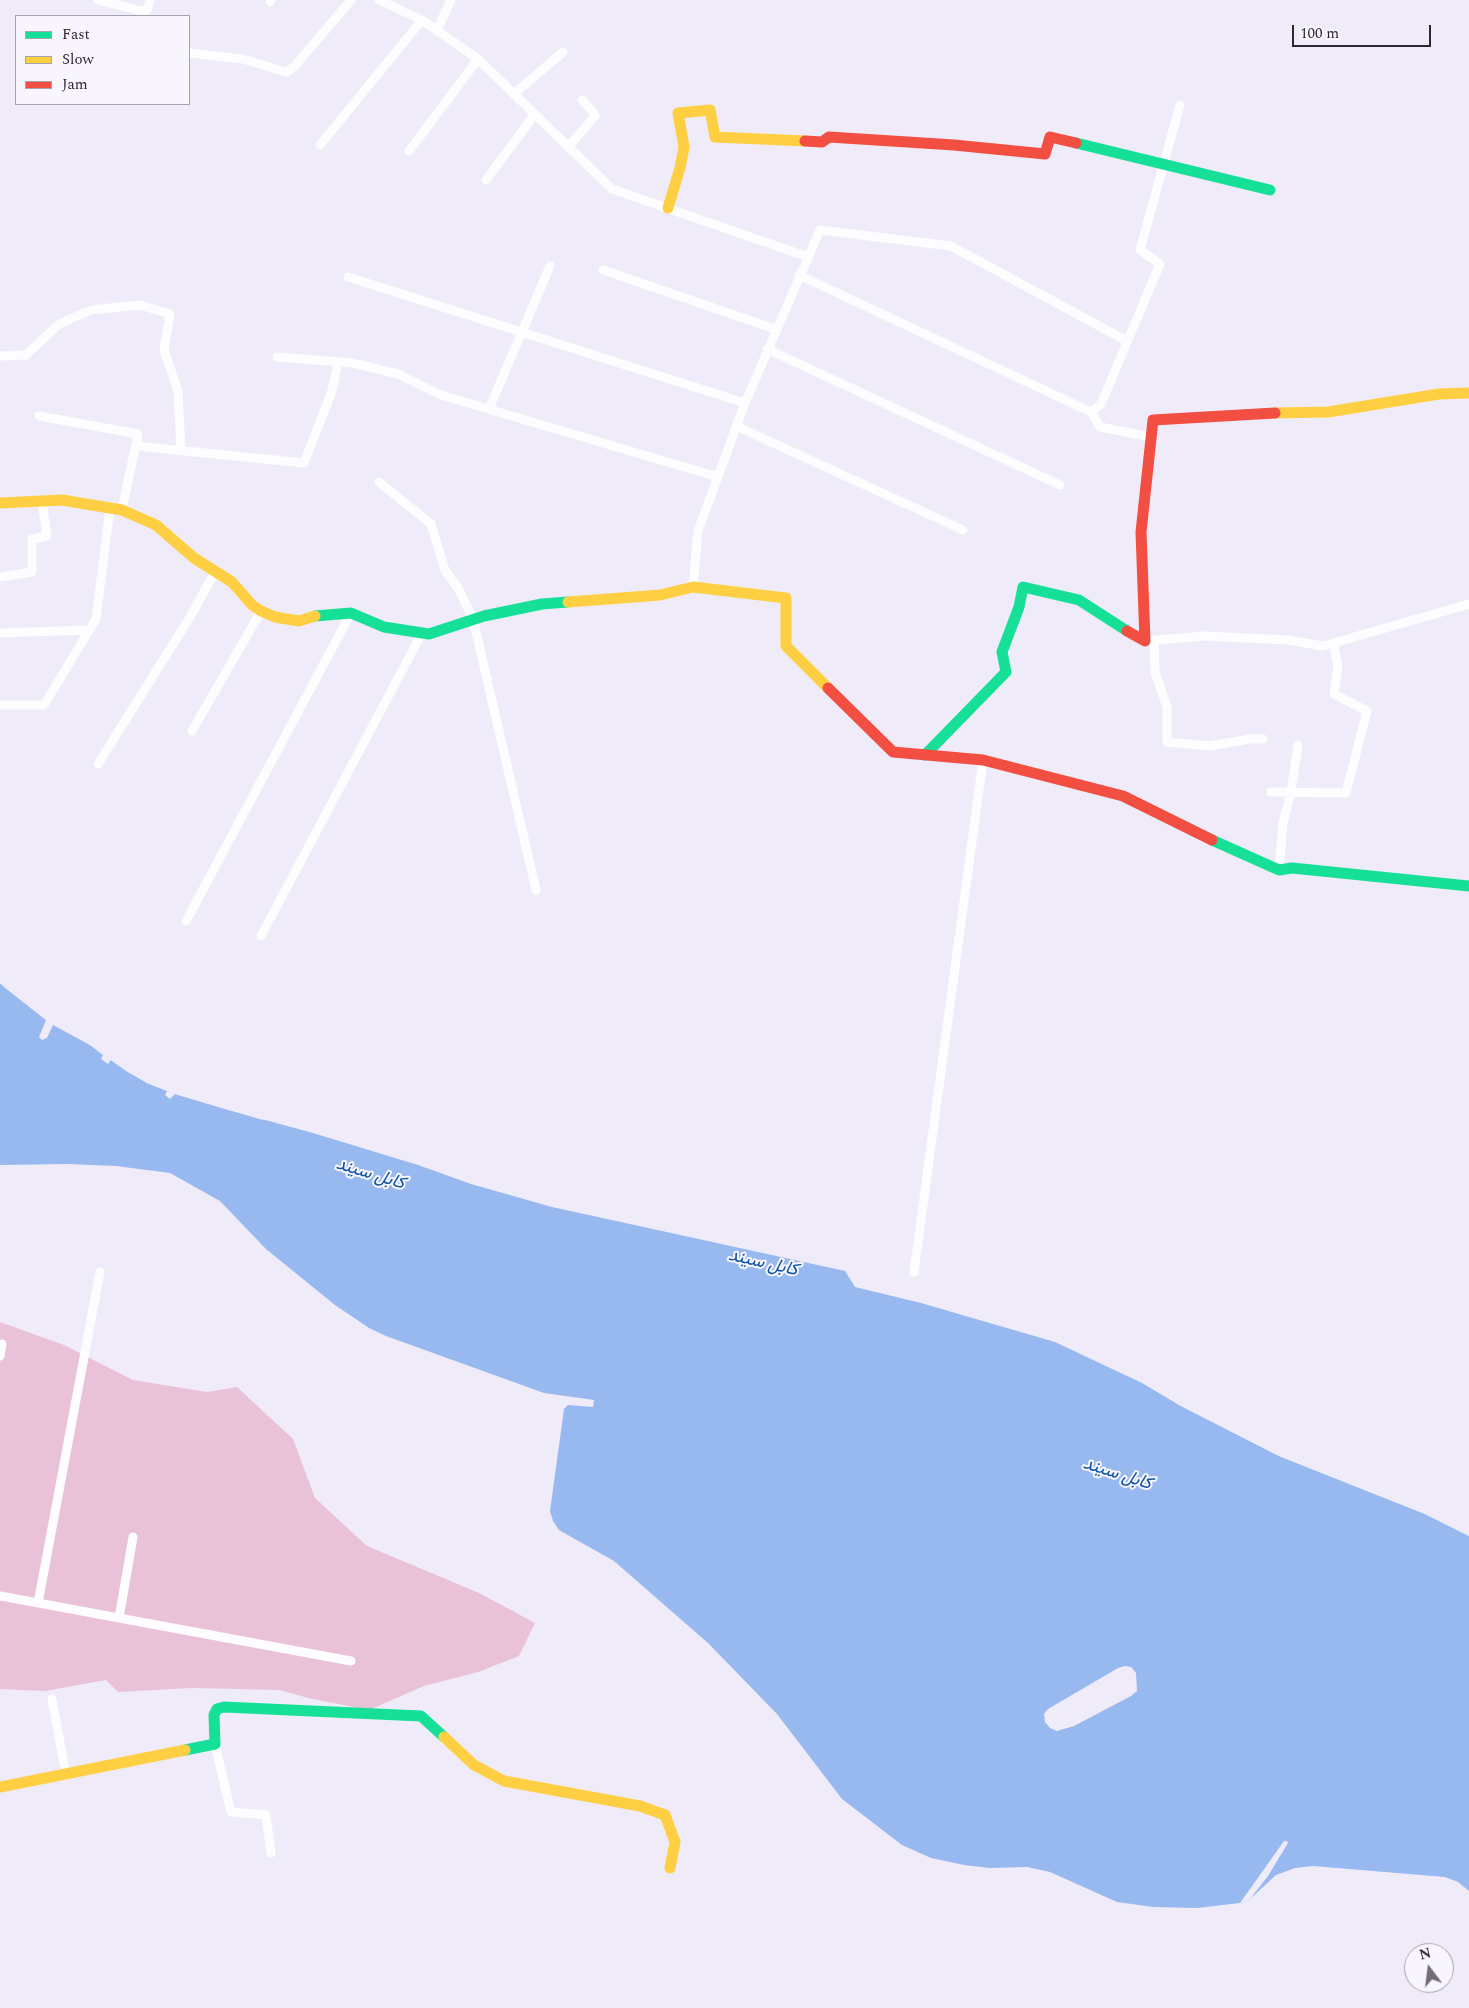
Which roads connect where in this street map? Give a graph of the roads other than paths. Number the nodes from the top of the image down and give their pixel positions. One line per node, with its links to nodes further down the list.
1 (98, 0): 2 (street)
2 (150, 0)
3 (351, 0): 9 (street)
4 (379, 0): 6 (street)
5 (451, 0): 7 (street)
6 (422, 20): 7 (street); 15 (street)
7 (437, 30): 10 (street)
8 (563, 52): 11 (street)
9 (190, 53)
10 (478, 59): 11 (street); 17 (street)
11 (514, 94): 14 (street)
12 (582, 100): 16 (street)
13 (1180, 105): 18 (street)
14 (535, 114): 16 (street); 19 (street)
15 (320, 145)
16 (568, 147): 21 (street)
17 (409, 151)
18 (1164, 165): 20 (street); 21 (street); 29 (street)
19 (486, 180)
20 (1270, 190)
21 (668, 208): 22 (street)
22 (808, 257): 25 (street); 29 (street)
23 (550, 266): 28 (street)
24 (602, 270): 27 (street)
25 (799, 276): 27 (street); 37 (street)
26 (348, 277): 28 (street)
27 (775, 329): 30 (street)
28 (522, 332): 35 (street); 36 (street)
29 (1127, 341): 37 (street)
30 (767, 349): 35 (street); 45 (street)
31 (0, 356): 42 (street)
32 (277, 357): 33 (street)
33 (338, 362): 36 (street); 42 (street)
34 (1469, 393): 40 (street)
35 (745, 403): 39 (street)
36 (489, 410): 43 (street)
37 (1091, 412): 40 (street)
38 (39, 416): 41 (street)
39 (736, 426): 43 (street); 49 (street)
40 (1151, 437): 60 (street)
41 (136, 446): 42 (street); 48 (street)
42 (180, 451)
43 (718, 477): 52 (street)
44 (378, 482): 56 (street)
45 (1060, 485)
46 (42, 500): 47 (street); 48 (street); 51 (street)
47 (0, 503)
48 (116, 509): 50 (street); 57 (street)
49 (963, 530)
50 (216, 570): 54 (street); 68 (street)
51 (0, 578)
52 (692, 587): 56 (street); 66 (street)
53 (1469, 604): 61 (street)
54 (261, 611): 55 (street); 63 (street)
55 (351, 613): 59 (street); 74 (street)
56 (473, 619): 59 (street); 73 (street)
57 (89, 630): 58 (street); 62 (street)
58 (0, 633)
59 (422, 633): 75 (street)
60 (1150, 640): 61 (street); 64 (street); 66 (street)
61 (1333, 644): 70 (street)
62 (0, 706)
63 (192, 731)
64 (1264, 739)
65 (1298, 745): 70 (street)
66 (925, 755): 67 (street)
67 (983, 760): 71 (street); 77 (street)
68 (98, 764)
69 (1271, 792): 70 (street)
70 (1291, 792): 71 (street)
71 (1279, 870): 72 (street)
72 (1469, 886)
73 (536, 890)
74 (186, 921)
75 (261, 936)
76 (100, 1272): 82 (street)
77 (914, 1272)
78 (2, 1344): 79 (street)
79 (0, 1356)
80 (134, 1537): 83 (street)
81 (0, 1596): 82 (street)
82 (38, 1603): 83 (street)
83 (119, 1618): 84 (street)
84 (352, 1661)
85 (52, 1699): 87 (street)
86 (215, 1744): 87 (street); 89 (street); 90 (street)
87 (66, 1775): 88 (street)
88 (0, 1786)
89 (272, 1853)
90 (670, 1868)

